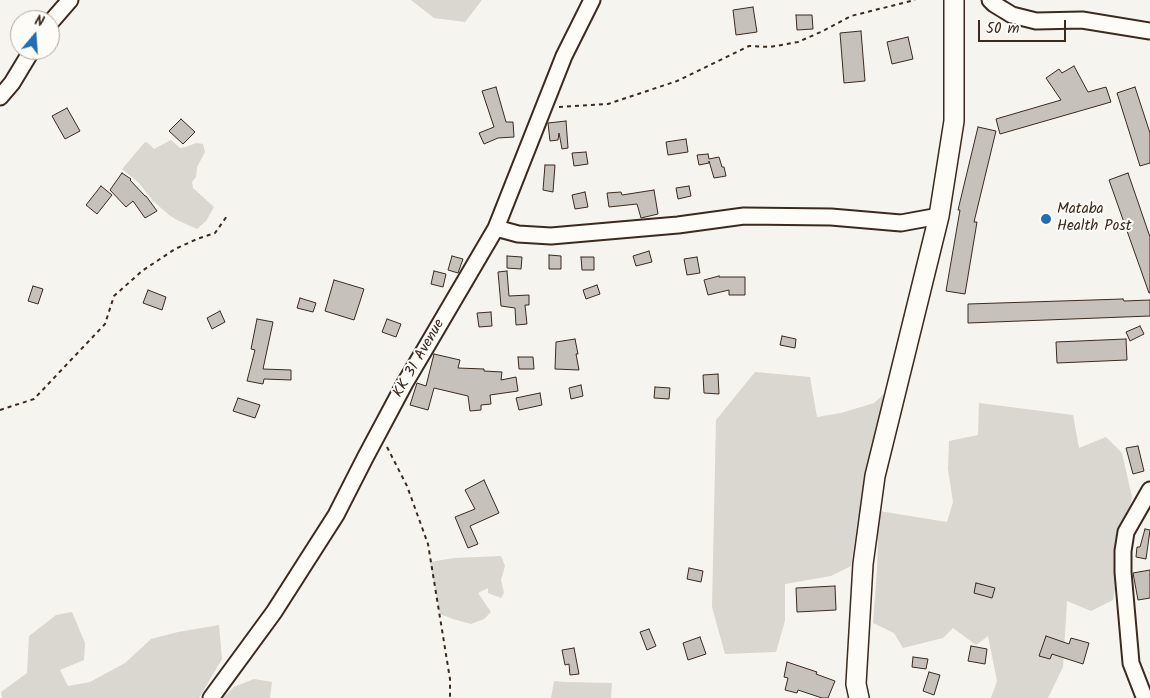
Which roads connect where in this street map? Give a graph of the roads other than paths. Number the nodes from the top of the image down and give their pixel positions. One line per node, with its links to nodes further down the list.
1 (70, 0): 5 (street)
2 (592, 0): 10 (street, KK 31 Avenue)
3 (954, 0): 9 (main road)
4 (990, 0): 6 (street)
5 (60, 12)
6 (1150, 31)
7 (26, 60): 8 (street)
8 (0, 97)
9 (938, 216): 10 (street); 13 (main road)
10 (496, 228): 12 (street, KK 31 Avenue)
11 (1150, 490): 14 (street)
12 (211, 698)
13 (859, 698)
14 (1146, 698)

